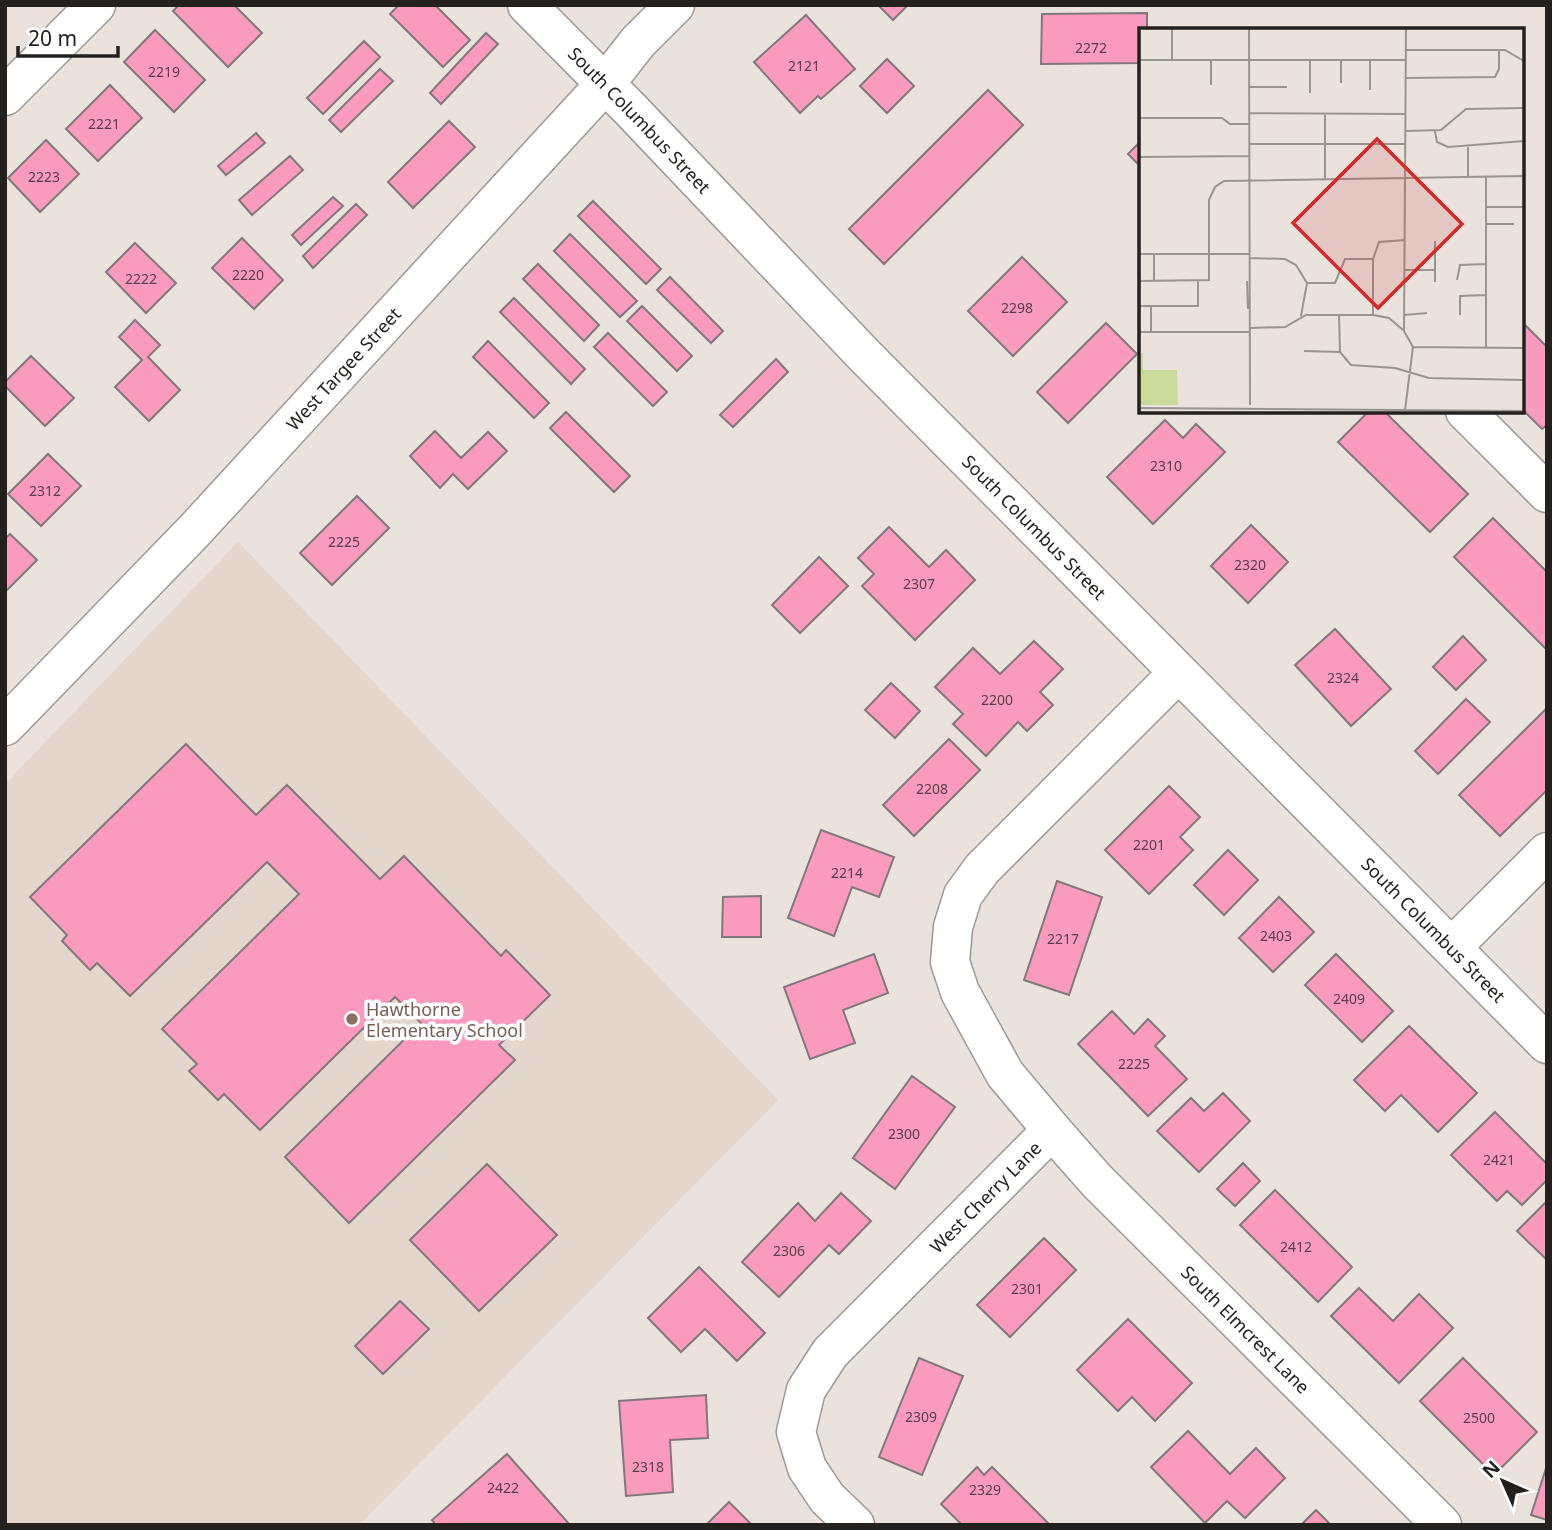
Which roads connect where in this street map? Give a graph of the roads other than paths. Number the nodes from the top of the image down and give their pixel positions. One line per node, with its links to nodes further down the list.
1 (96, 5): 5 (street)
2 (527, 5): 4 (street, South Columbus Street)
3 (675, 5): 4 (street, West Targee Street)
4 (605, 84): 8 (street, South Columbus Street); 9 (street, West Targee Street)
5 (5, 96)
6 (1467, 413): 7 (street)
7 (1547, 493)
8 (1178, 673): 11 (street, South Columbus Street); 13 (street, West Cherry Lane)
9 (5, 726)
10 (1547, 852): 11 (street)
11 (1452, 947): 12 (street, South Columbus Street)
12 (1547, 1044)
13 (1052, 1130): 14 (street, West Cherry Lane); 15 (street, South Elmcrest Lane)
14 (855, 1525)
15 (1442, 1525)

